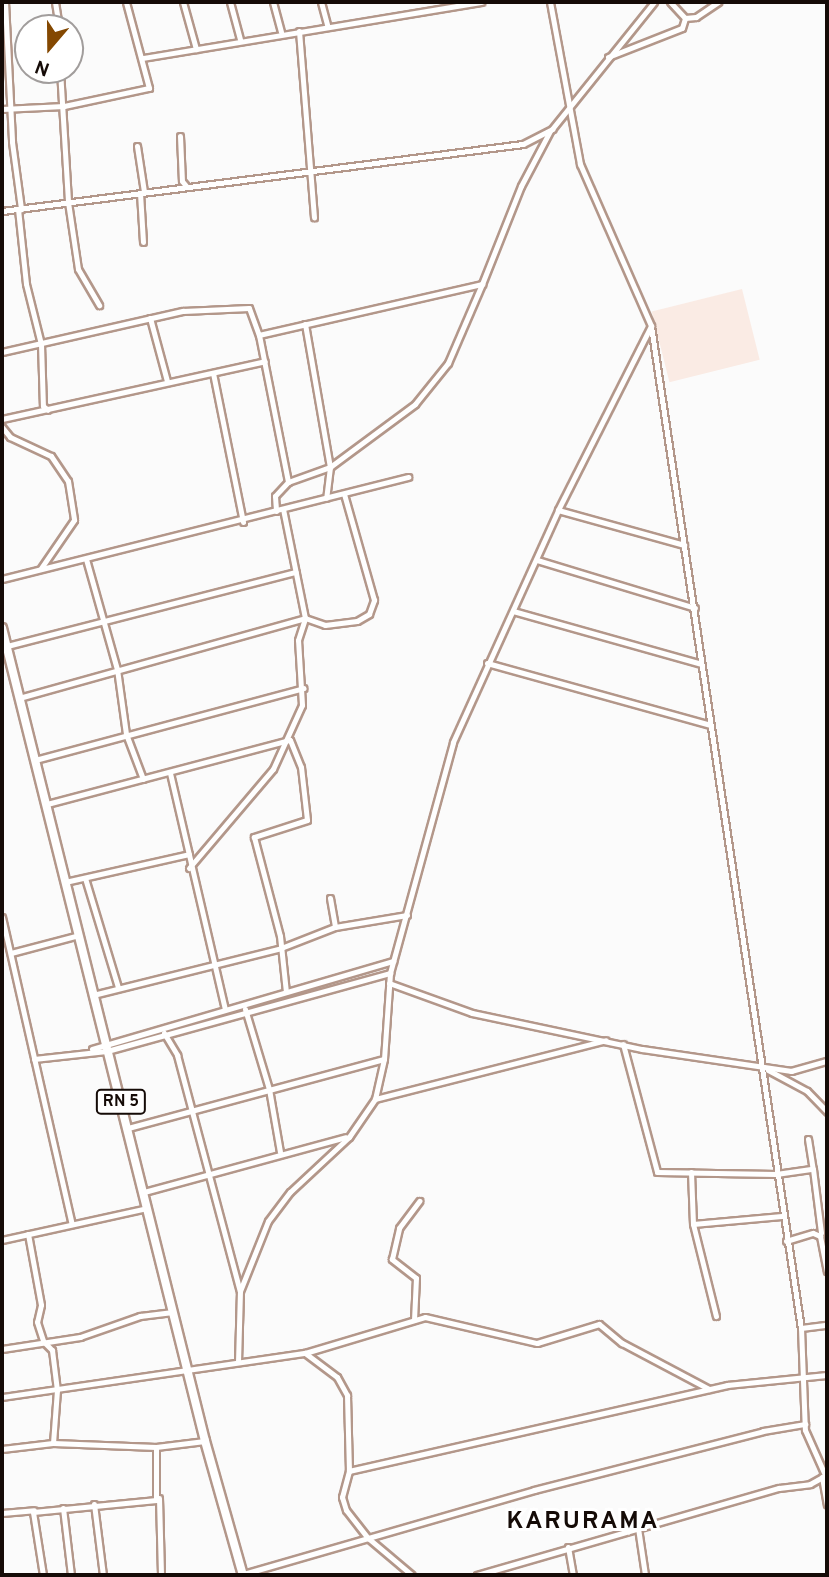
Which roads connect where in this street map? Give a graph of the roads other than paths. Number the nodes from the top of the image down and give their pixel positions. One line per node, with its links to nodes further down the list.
1 (5, 2): 25 (street)
2 (126, 2): 21 (street)
3 (183, 2): 19 (street)
4 (230, 2): 18 (street)
5 (273, 2): 17 (street)
6 (321, 2): 15 (street)
7 (425, 2): 13 (street)
8 (481, 2): 13 (street)
9 (550, 2): 24 (street)
10 (654, 2): 20 (street)
11 (670, 2): 14 (street)
12 (718, 2): 14 (street)
13 (427, 9): 15 (street)
14 (685, 18): 20 (street)
15 (327, 25): 16 (street)
16 (299, 31): 17 (street); 30 (street)
17 (281, 32): 18 (street)
18 (240, 40): 19 (street)
19 (196, 49): 21 (street)
20 (608, 57): 24 (street)
21 (143, 58): 23 (street)
22 (60, 84): 23 (street)
23 (60, 106): 25 (street); 33 (street)
24 (567, 107): 27 (street); 42 (street)
25 (11, 108): 26 (street); 34 (street)
26 (2, 109)
27 (552, 129): 30 (street); 38 (street)
28 (180, 136): 31 (street)
29 (137, 146): 32 (street)
30 (311, 172): 31 (street); 36 (street)
31 (186, 186): 32 (street)
32 (142, 193): 33 (street); 37 (street)
33 (68, 202): 34 (street); 39 (street)
34 (20, 209): 35 (street); 44 (street)
35 (2, 211)
36 (314, 217)
37 (144, 242)
38 (482, 284): 41 (street); 54 (street)
39 (99, 305)
40 (150, 318): 43 (street); 44 (street); 50 (street)
41 (305, 324): 43 (street); 54 (street)
42 (651, 326): 60 (street); 62 (street)
43 (260, 335): 48 (street)
44 (41, 344): 45 (street); 47 (street)
45 (25, 347): 46 (street); 47 (street)
46 (2, 352)
47 (38, 355): 51 (street)
48 (265, 361): 49 (street); 56 (street)
49 (213, 373): 50 (street); 61 (street)
50 (167, 381): 51 (street)
51 (45, 408): 52 (street)
52 (2, 419)
53 (2, 427): 65 (street)
54 (330, 467): 56 (street); 58 (street)
55 (408, 477): 57 (street)
56 (288, 482): 59 (street)
57 (344, 494): 58 (street); 70 (street)
58 (326, 498): 59 (street)
59 (279, 510): 61 (street); 66 (street)
60 (558, 510): 62 (street); 64 (street)
61 (243, 522): 63 (street)
62 (684, 545): 68 (street)
63 (86, 559): 65 (street); 71 (street)
64 (537, 560): 68 (street); 69 (street)
65 (41, 568): 67 (street)
66 (296, 572): 70 (street); 71 (street)
67 (2, 579)
68 (695, 608): 75 (street)
69 (513, 611): 74 (street); 75 (street)
70 (305, 618): 76 (street); 77 (street)
71 (105, 622): 73 (street); 76 (street)
72 (2, 628): 73 (main road, RN 5 / RN 5)
73 (7, 646): 78 (main road, RN 5 / RN 5)
74 (487, 663): 79 (street); 91 (street)
75 (701, 664): 79 (street)
76 (117, 669): 78 (street); 80 (street)
77 (303, 688): 80 (street); 81 (street)
78 (19, 698): 82 (main road, RN 5 / RN 5)
79 (710, 725): 114 (street)
80 (126, 734): 82 (street); 84 (street)
81 (290, 740): 83 (street); 87 (street); 95 (street)
82 (35, 760): 85 (main road, RN 5 / RN 5)
83 (170, 772): 84 (street); 86 (street)
84 (143, 779): 85 (street)
85 (47, 804): 89 (main road, RN 5 / RN 5)
86 (189, 854): 87 (street); 88 (street)
87 (189, 868): 98 (street)
88 (85, 878): 89 (street); 101 (street)
89 (65, 882): 94 (main road, RN 5 / RN 5)
90 (330, 898): 93 (street)
91 (407, 915): 93 (street); 97 (street)
92 (2, 917): 96 (street)
93 (335, 927): 95 (street)
94 (79, 935): 96 (street); 103 (main road, RN 5 / RN 5)
95 (281, 948): 98 (street); 102 (street)
96 (11, 954): 111 (street)
97 (393, 961): 99 (street); 102 (street)
98 (212, 967): 101 (street); 105 (street)
99 (390, 973): 100 (street); 104 (street)
100 (389, 983): 108 (street); 112 (street)
101 (118, 987): 103 (street)
102 (286, 992): 104 (street)
103 (93, 995): 110 (main road, RN 5 / RN 5)
104 (244, 1008): 105 (street); 107 (street); 115 (street)
105 (225, 1009): 106 (street)
106 (162, 1027): 107 (street); 110 (street)
107 (164, 1034): 110 (street); 118 (street)
108 (607, 1040): 109 (street); 116 (street)
109 (623, 1044): 114 (street); 124 (street)
110 (106, 1048): 111 (street); 119 (main road, RN 5 / RN 5)
111 (34, 1059): 131 (street)
112 (384, 1059): 115 (street); 116 (street)
113 (827, 1061): 114 (street)
114 (762, 1067): 117 (street); 126 (street)
115 (269, 1088): 118 (street); 122 (street)
116 (375, 1099): 120 (street)
117 (827, 1112)
118 (191, 1114): 119 (street); 125 (street)
119 (128, 1128): 127 (main road, RN 5 / RN 5)
120 (349, 1136): 122 (street); 139 (street)
121 (808, 1139): 123 (street)
122 (280, 1152): 125 (street)
123 (813, 1169): 126 (street); 133 (street)
124 (691, 1171): 126 (street); 132 (street)
125 (206, 1174): 127 (street); 139 (street)
126 (776, 1174): 130 (street)
127 (144, 1192): 129 (main road, RN 5 / RN 5)
128 (419, 1201): 142 (street)
129 (147, 1208): 131 (street); 140 (main road, RN 5 / RN 5)
130 (782, 1216): 132 (street); 137 (street)
131 (72, 1224): 135 (street)
132 (693, 1224): 141 (street)
133 (824, 1231): 134 (street)
134 (813, 1233): 137 (street); 138 (street)
135 (28, 1234): 136 (street); 145 (street)
136 (2, 1240)
137 (786, 1241): 144 (street)
138 (827, 1271)
139 (240, 1291): 148 (street)
140 (173, 1312): 145 (street); 149 (main road, RN 5 / RN 5)
141 (716, 1316)
142 (414, 1320): 147 (street); 152 (street)
143 (827, 1325): 144 (street)
144 (802, 1328): 151 (street)
145 (43, 1341): 146 (street); 153 (street)
146 (2, 1349)
147 (305, 1353): 148 (street); 160 (street)
148 (238, 1362): 149 (street)
149 (188, 1370): 153 (street); 156 (main road, RN 5 / RN 5)
150 (827, 1375): 151 (street)
151 (806, 1379): 152 (street); 155 (street)
152 (709, 1389): 160 (street)
153 (57, 1390): 154 (street); 157 (street)
154 (2, 1397)
155 (805, 1424): 161 (street); 169 (street)
156 (205, 1441): 158 (street); 176 (main road, RN 5 / RN 5)
157 (53, 1443): 158 (street); 159 (street)
158 (156, 1447): 162 (street)
159 (2, 1449)
160 (349, 1471): 169 (street)
161 (825, 1476): 164 (street); 168 (street)
162 (159, 1495): 163 (street); 175 (street)
163 (94, 1504): 165 (street); 174 (street)
164 (827, 1505)
165 (63, 1508): 166 (street); 173 (street)
166 (34, 1510): 167 (street); 172 (street)
167 (2, 1513)
168 (638, 1528): 170 (street); 181 (street)
169 (368, 1538): 176 (street); 177 (street)
170 (568, 1547): 171 (street); 180 (street)
171 (508, 1566): 178 (street); 179 (street)
172 (43, 1575)
173 (71, 1575)
174 (103, 1575)
175 (161, 1575)
176 (242, 1575)
177 (412, 1575)
178 (477, 1575)
179 (510, 1575)
180 (573, 1575)
181 (645, 1575)

